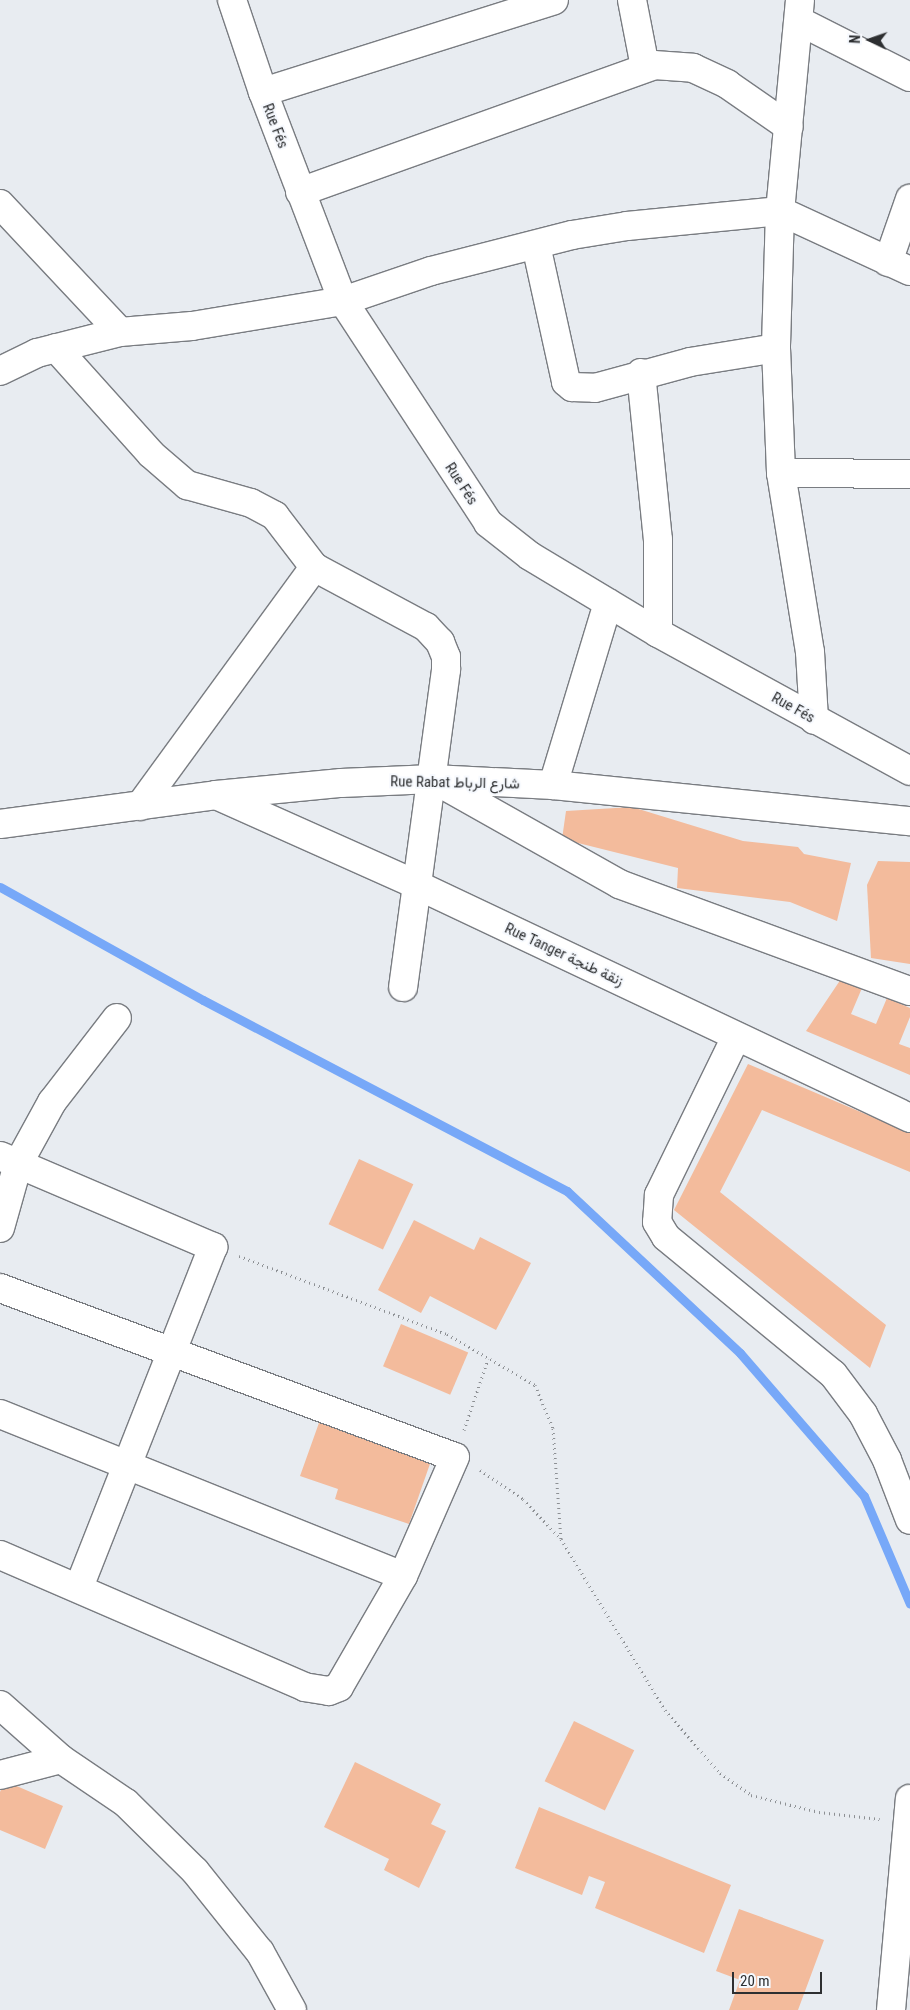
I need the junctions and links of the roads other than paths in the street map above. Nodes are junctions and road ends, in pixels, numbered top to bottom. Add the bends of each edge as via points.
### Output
1 (232, 0) edge
2 (554, 0) edge
3 (632, 0) edge
4 (800, 11) edge
5 (645, 67) junction
6 (910, 76) edge
7 (263, 92) junction
8 (789, 128) junction
9 (300, 192) junction
10 (910, 199) edge
11 (0, 204) edge
12 (780, 211) junction
13 (536, 245) junction
14 (899, 266) edge
15 (343, 301) junction
16 (120, 332) junction
17 (56, 348) junction
18 (776, 348) junction
19 (0, 371) edge
20 (641, 373) junction
21 (780, 473) junction
22 (910, 474) edge
23 (314, 567) junction
24 (608, 603) junction
25 (658, 633) junction
26 (814, 720) junction
27 (910, 771) edge
28 (433, 779) junction
29 (553, 785) junction
30 (216, 795) junction
31 (140, 806) junction
32 (908, 817) edge
33 (0, 824) edge
34 (417, 885) junction
35 (403, 987) dead end
36 (910, 991) edge
37 (117, 1018) dead end
38 (736, 1037) junction
39 (910, 1118) edge
40 (9, 1160) edge
41 (0, 1228) edge
42 (0, 1288) edge
43 (172, 1354) junction
44 (0, 1414) edge
45 (129, 1467) junction
46 (910, 1520) edge
47 (0, 1555) edge
48 (403, 1576) junction
49 (79, 1588) junction
50 (0, 1705) edge
51 (61, 1759) junction
52 (0, 1775) edge
53 (909, 1810) edge
54 (292, 2010) edge
55 (891, 2010) edge

1 - 7 street, Rue Fés
2 - 7 street
3 - 5 street
4 - 6 street
4 - 8 street
5 - 8 street via 672,64 693,68 727,84
5 - 9 street
7 - 9 street, Rue Fés
8 - 12 street
9 - 15 street, Rue Fés
10 - 14 street
11 - 16 street
12 - 13 street via 627,226
12 - 14 street
12 - 18 street
13 - 15 street via 431,271
13 - 20 street via 566,382 582,390
15 - 16 street via 192,326
15 - 24 street, Rue Fés via 488,522 517,547
16 - 17 street
17 - 19 street
17 - 23 street via 151,454 175,475 202,491 251,503 274,516
18 - 20 street
18 - 21 street
20 - 25 street via 658,540
21 - 22 street
21 - 26 street via 810,652
23 - 28 street via 426,626 440,642 446,657 446,670
23 - 31 street
24 - 25 street, Rue Fés
24 - 29 street
25 - 26 street, Rue Fés
26 - 27 street, Rue Fés
28 - 29 street, Rue Rabat شارع الرباط
28 - 30 street, Rue Rabat شارع الرباط via 341,783
28 - 34 street
28 - 36 street via 619,884
29 - 32 street, Rue Rabat شارع الرباط
30 - 31 street, Rue Rabat شارع الرباط
30 - 34 street, Rue Tanger زنقة طنجة
31 - 33 street, Rue Rabat شارع الرباط
34 - 35 street
34 - 38 street, Rue Tanger زنقة طنجة
37 - 40 street
38 - 39 street, Rue Tanger زنقة طنجة
38 - 46 street via 659,1196 657,1222 666,1237 833,1374 863,1414 887,1460
40 - 41 street
40 - 43 street via 213,1247
42 - 43 street
43 - 45 street
43 - 48 street via 455,1457
44 - 45 street
45 - 48 street
45 - 49 street
47 - 49 street
48 - 49 street via 339,1687 328,1691 305,1687
50 - 51 street
51 - 52 street
51 - 54 street via 126,1804 194,1871 260,1952
53 - 55 street

